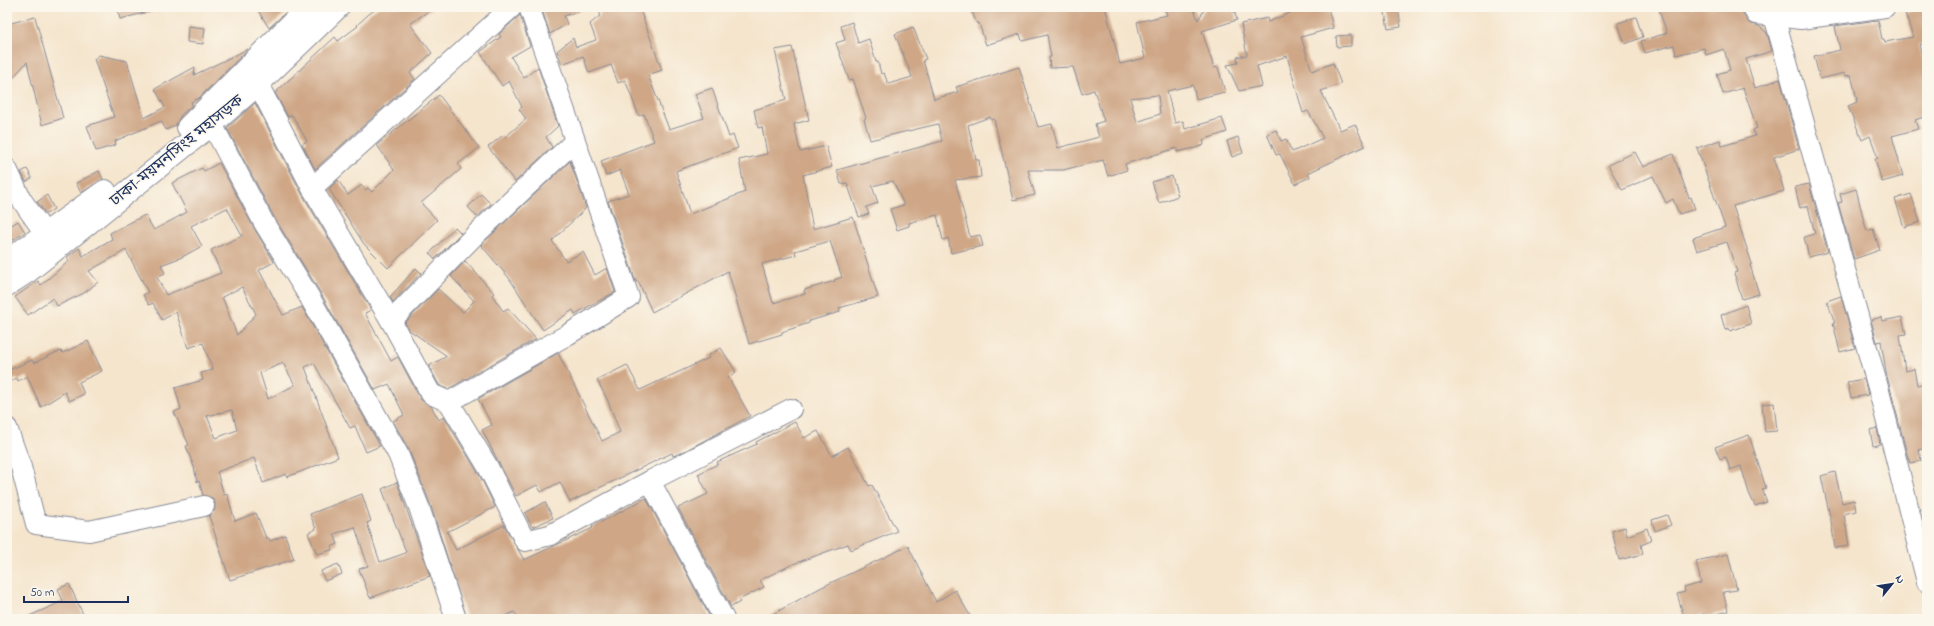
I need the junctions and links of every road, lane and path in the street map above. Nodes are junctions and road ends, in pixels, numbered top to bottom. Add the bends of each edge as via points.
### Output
1 (308, 7) edge
2 (338, 7) edge
3 (512, 7) edge
4 (529, 7) edge
5 (1753, 7) edge
6 (1885, 7) edge
7 (1774, 16) junction
8 (258, 84) junction
9 (212, 124) junction
10 (575, 141) junction
11 (7, 169) edge
12 (312, 188) junction
13 (46, 234) junction
14 (7, 261) edge
15 (7, 285) edge
16 (391, 322) junction
17 (449, 402) junction
18 (790, 409) dead end
19 (7, 428) edge
20 (650, 481) junction
21 (204, 506) dead end
22 (1927, 582) edge
23 (456, 619) edge
24 (724, 619) edge

1 - 13 main road, ঢাকা-ময়মনসিংহ মহাসড়ক via 191,124
2 - 8 main road, ঢাকা-ময়মনসিংহ মহাসড়ক
3 - 12 street
4 - 10 street
5 - 7 street via 1756,14
6 - 7 street via 1801,19
7 - 22 street via 1879,391
8 - 9 main road, ঢাকা-ময়মনসিংহ মহাসড়ক
8 - 12 street
9 - 15 main road, ঢাকা-ময়মনসিংহ মহাসড়ক via 30,270
9 - 23 street via 264,223 334,339 398,454 419,506
10 - 16 street via 473,237
10 - 17 street via 629,297
11 - 13 street via 20,199
12 - 16 street
13 - 14 main road, ঢাকা-ময়মনসিংহ মহাসড়ক
16 - 17 street via 431,394
17 - 20 street via 488,467 525,541 550,535
18 - 20 street
19 - 21 street via 21,467 36,524 89,531
20 - 24 street

